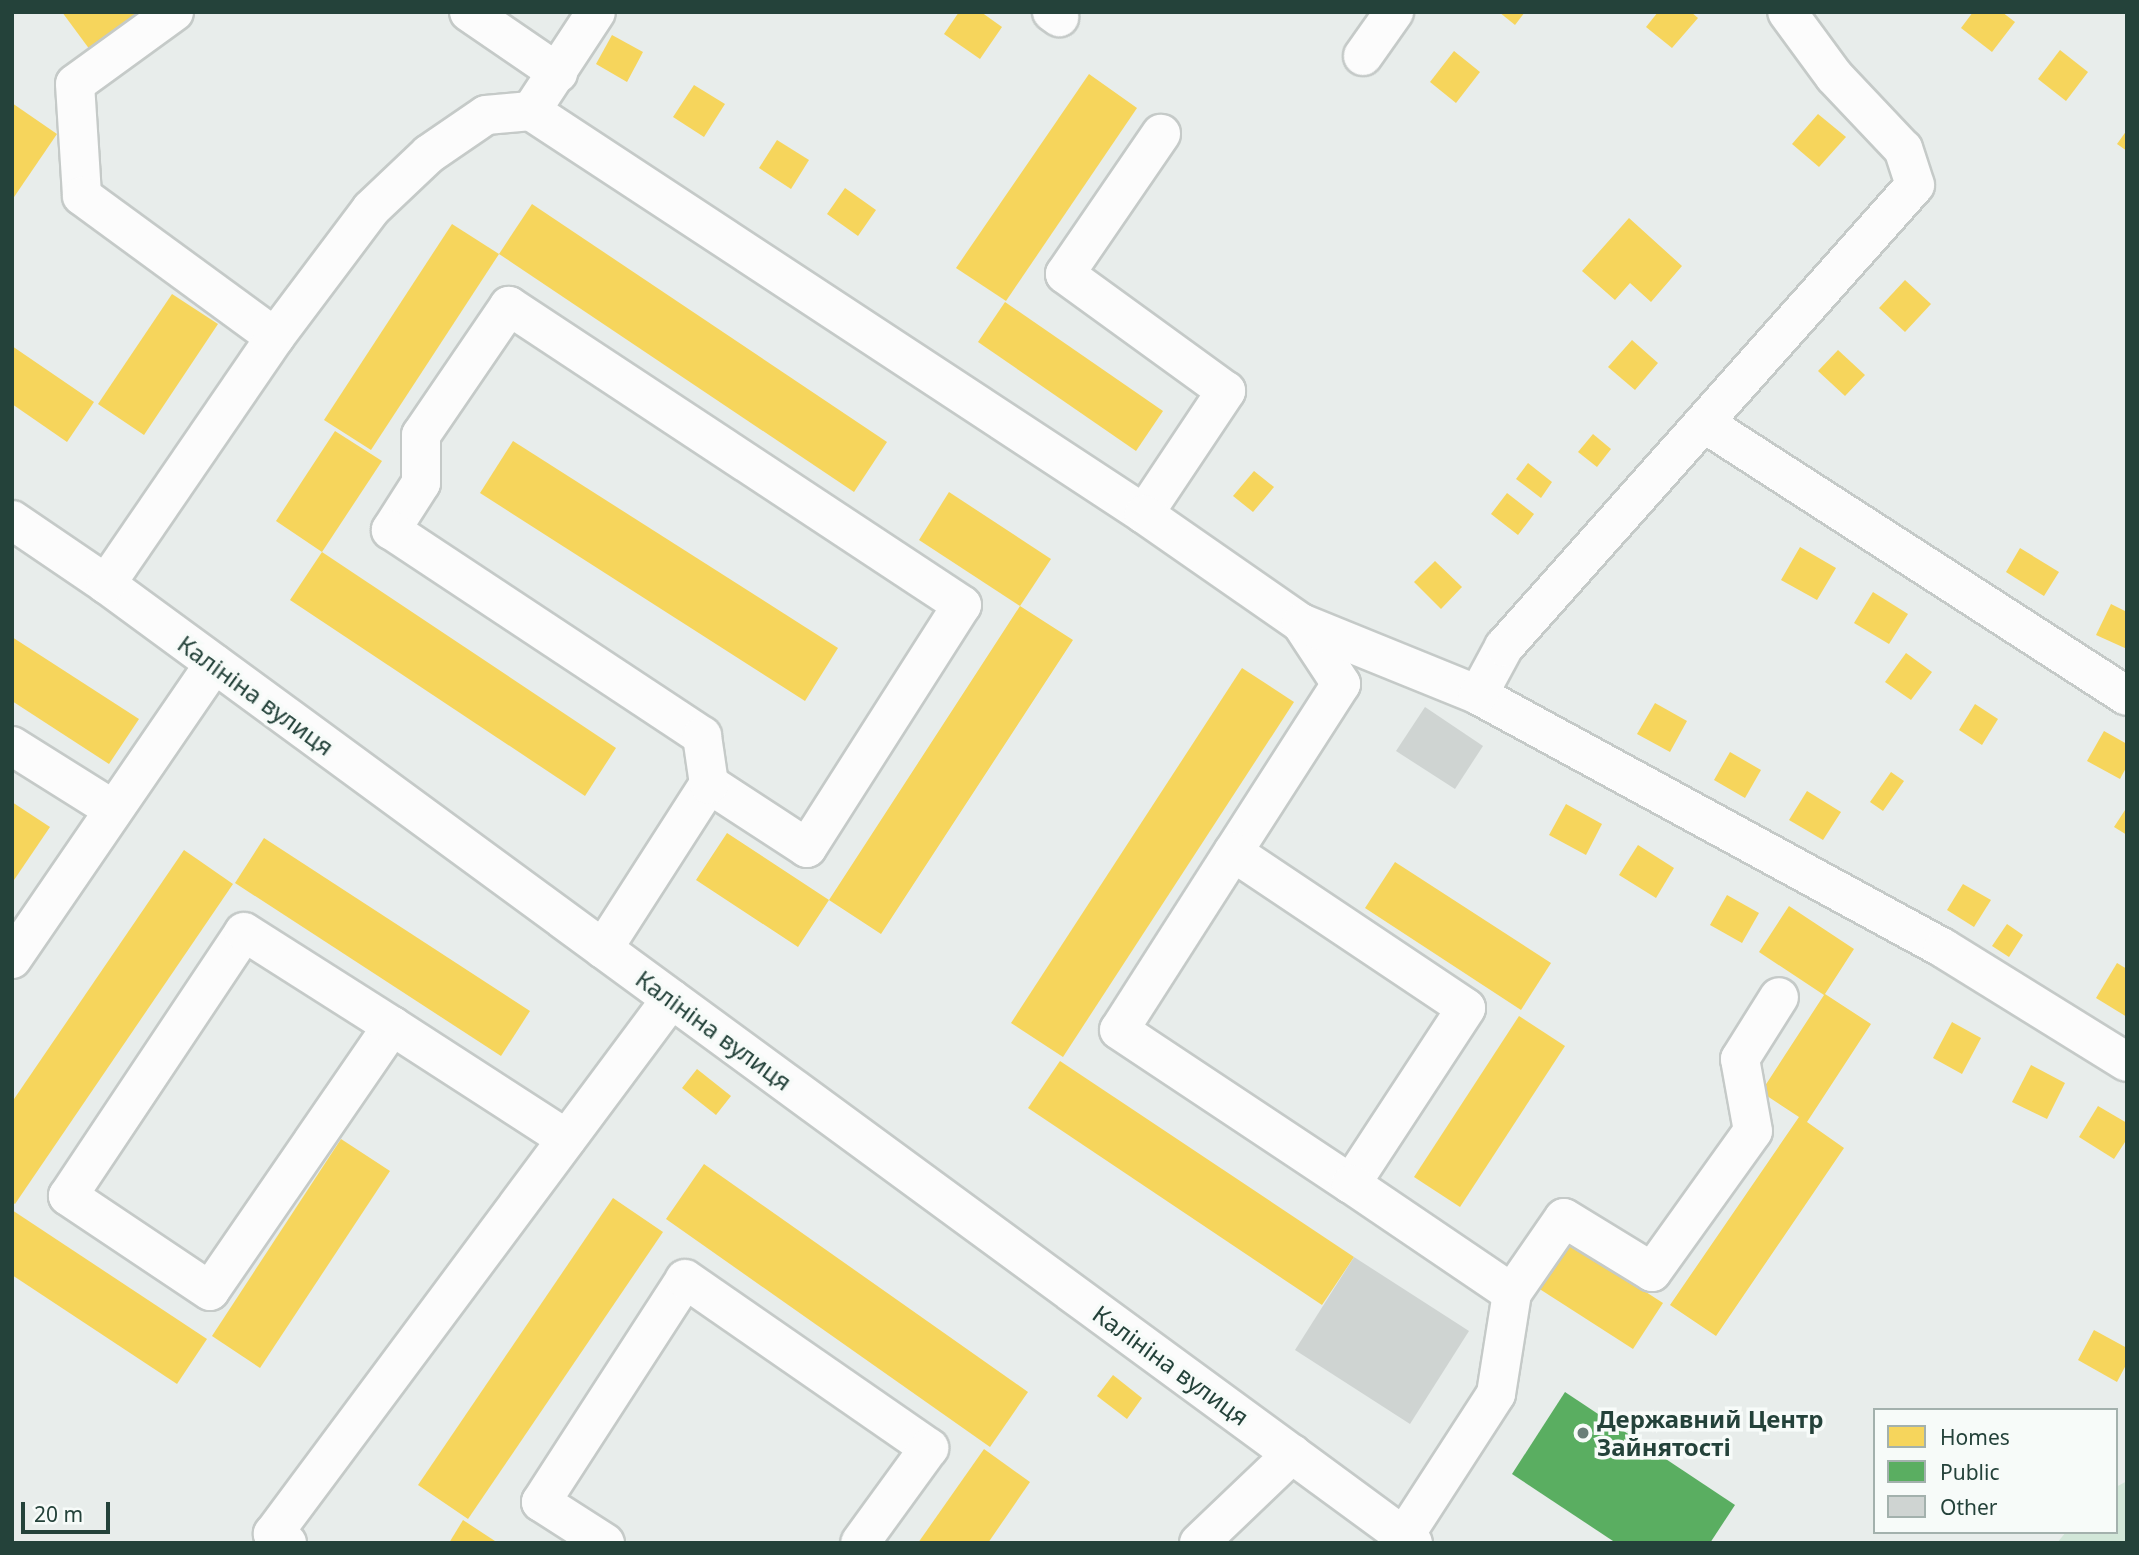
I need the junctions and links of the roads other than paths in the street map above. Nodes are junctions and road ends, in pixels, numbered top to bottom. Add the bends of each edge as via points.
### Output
1 (174, 12) edge
2 (469, 12) edge
3 (596, 12) edge
4 (1394, 12) edge
5 (1787, 12) edge
6 (1363, 56) dead end
7 (558, 72) junction
8 (531, 111) junction
9 (1161, 134) dead end
10 (275, 337) junction
11 (1704, 423) junction
12 (1144, 514) junction
13 (12, 520) edge
14 (106, 583) junction
15 (1301, 624) junction
16 (214, 664) junction
17 (1478, 695) junction
18 (2127, 696) edge
19 (12, 746) edge
20 (709, 784) junction
21 (114, 810) junction
22 (1233, 852) junction
23 (603, 949) junction
24 (12, 959) edge
25 (1779, 997) dead end
26 (671, 999) junction
27 (393, 1026) junction
28 (2127, 1062) edge
29 (567, 1139) junction
30 (1351, 1184) junction
31 (1512, 1293) junction
32 (1292, 1454) junction
33 (277, 1540) edge
34 (1408, 1540) edge
35 (605, 1543) edge
36 (860, 1543) edge
37 (1199, 1543) edge

1 - 10 street via 75,84 82,195
2 - 7 street
3 - 7 street
4 - 6 street
5 - 11 street via 1834,76 1903,149 1915,186
7 - 8 street
8 - 10 street via 486,115 429,154 371,209
8 - 12 street
9 - 12 street via 1065,274 1226,391
10 - 14 street
11 - 17 street via 1504,647
11 - 18 street
12 - 15 street
13 - 14 street, Калініна вулиця
14 - 16 street, Калініна вулиця
15 - 17 street
15 - 22 street via 1341,684
16 - 21 street
16 - 23 street, Калініна вулиця
17 - 28 street via 1943,948
19 - 21 street
20 - 20 street via 807,849 962,605 509,306 421,435 421,483 391,530 702,736
20 - 23 street
21 - 24 street
22 - 30 street via 1119,1030
22 - 30 street via 1466,1008
23 - 26 street, Калініна вулиця
25 - 31 street via 1740,1059 1753,1130 1653,1272 1564,1218
26 - 29 street
26 - 32 street, Калініна вулиця
27 - 27 street via 244,932 68,1196 210,1291
27 - 29 street
29 - 33 street
30 - 31 street
31 - 34 street via 1496,1394
32 - 34 street, Калініна вулиця
32 - 37 street
35 - 36 street via 541,1502 685,1279 929,1448

